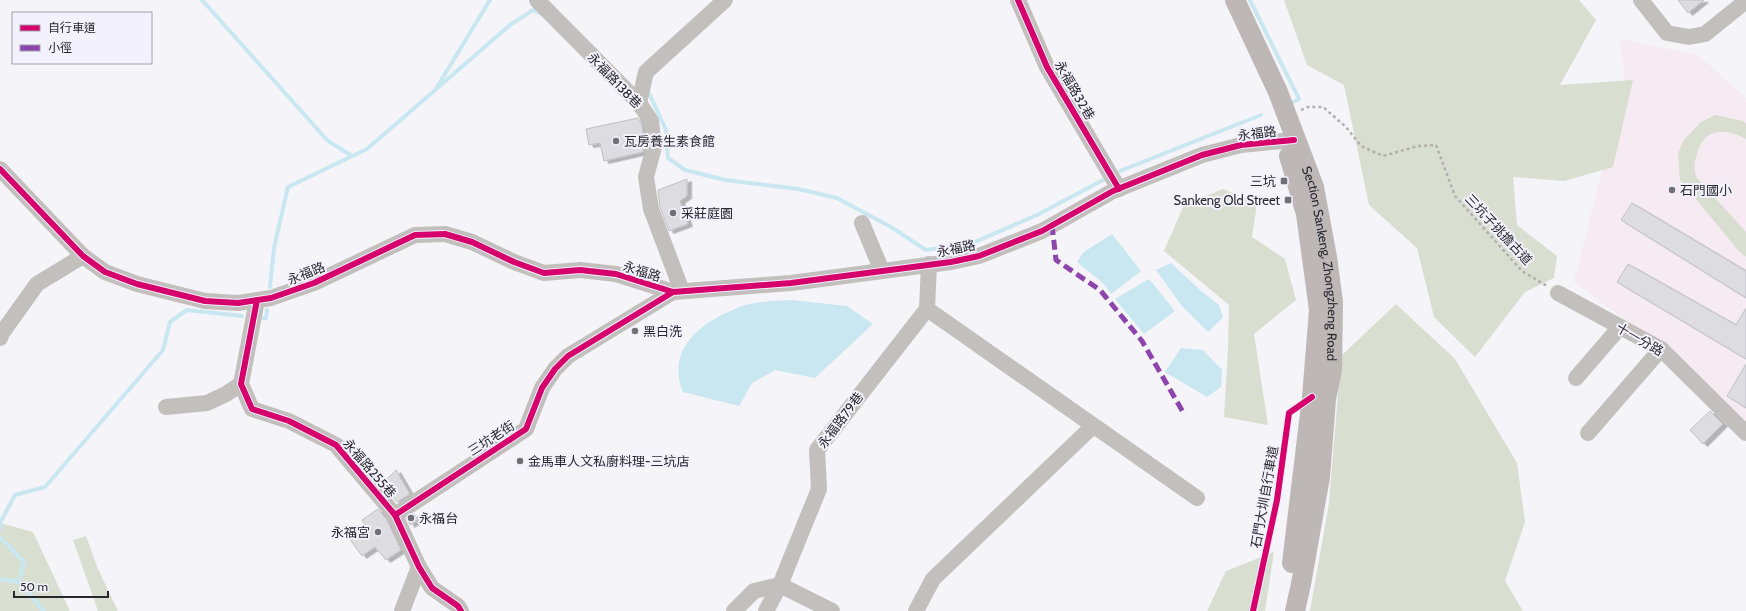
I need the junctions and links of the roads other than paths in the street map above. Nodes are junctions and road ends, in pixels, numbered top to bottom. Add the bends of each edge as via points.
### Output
1 (537, 0) edge
2 (725, 0) edge
3 (1018, 0) edge
4 (1222, 0) edge
5 (1234, 0) edge
6 (1641, 0) edge
7 (1746, 1) edge
8 (639, 103) junction
9 (1290, 140) junction
10 (0, 169) edge
11 (1119, 188) junction
12 (862, 223) dead end
13 (83, 256) junction
14 (929, 264) junction
15 (882, 271) junction
16 (678, 292) junction
17 (1558, 293) road end
18 (257, 300) junction
19 (927, 309) junction
20 (1620, 327) junction
21 (0, 338) edge
22 (1661, 349) junction
23 (1576, 378) dead end
24 (241, 384) junction
25 (166, 407) dead end
26 (1093, 426) junction
27 (1588, 433) dead end
28 (1746, 433) edge
29 (1196, 498) dead end
30 (395, 515) junction
31 (419, 567) junction
32 (780, 585) junction
33 (402, 611) edge
34 (461, 611) edge
35 (734, 611) edge
36 (766, 611) edge
37 (832, 611) edge
38 (916, 611) edge
39 (1282, 611) edge
40 (1295, 611) edge

1 - 8 street, 永福路138巷
2 - 8 street via 646,72
3 - 11 street, 永福路32巷 via 1048,67
4 - 9 main road, Section Sankeng, Zhongzheng Road via 1254,71
5 - 9 main road, Section Sankeng, Zhongzheng Road via 1278,92
6 - 7 street via 1667,33 1689,37 1705,34
8 - 16 street, 永福路138巷 via 651,121 654,147 646,177 651,209
9 - 11 street, 永福路 via 1241,145 1202,155
9 - 39 main road, Section Sankeng, Zhongzheng Road via 1306,214 1319,310 1300,501
9 - 40 main road, Section Sankeng, Zhongzheng Road via 1314,187 1333,302 1332,370 1326,399 1320,477
10 - 13 street, 永福路
11 - 14 street, 永福路 via 1042,231 979,256
12 - 15 street
13 - 18 street, 永福路 via 105,272 144,286 205,301 238,303
13 - 21 street via 37,284
14 - 15 street, 永福路
14 - 19 street
15 - 16 street, 永福路 via 791,283
16 - 18 street, 永福路 via 616,274 580,270 544,273 472,242 445,234 415,235 314,284
16 - 30 street, 三坑老街 via 568,356 542,388 526,429
17 - 20 street, 十一分路
18 - 24 street
19 - 26 street
19 - 32 street, 永福路79巷 via 817,450 819,489
20 - 22 street, 十一分路
20 - 23 street
22 - 27 street
22 - 28 street, 十一分路
24 - 25 street via 207,403
24 - 30 street, 永福路255巷 via 252,409 289,421 336,445
26 - 29 street
26 - 38 street via 933,579
30 - 31 street, 永福路255巷
31 - 33 street
31 - 34 street, 永福路255巷 via 432,588 458,606
32 - 35 street via 754,591
32 - 36 street, 永福路79巷
32 - 37 street

